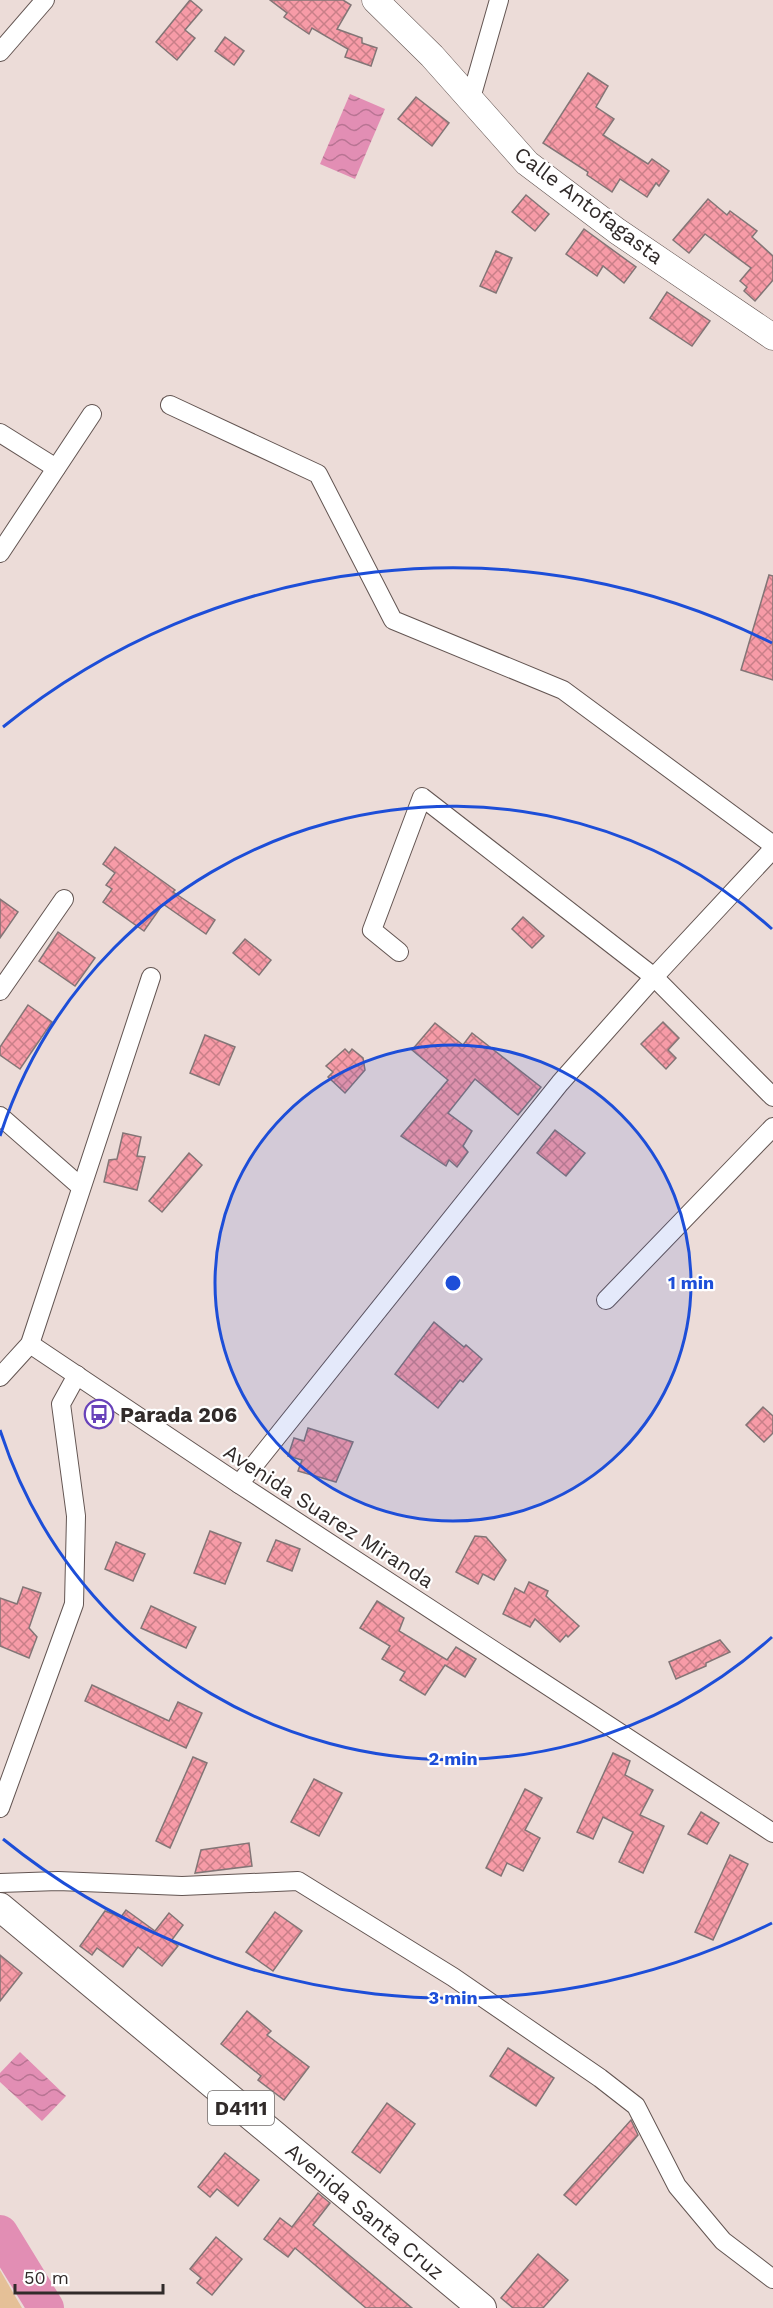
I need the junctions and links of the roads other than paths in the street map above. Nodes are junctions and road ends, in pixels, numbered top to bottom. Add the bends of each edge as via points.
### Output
1 (45, 0) edge
2 (375, 0) edge
3 (500, 0) edge
4 (0, 52) edge
5 (471, 98) junction
6 (773, 337) edge
7 (170, 405) dead end
8 (92, 414) dead end
9 (0, 433) edge
10 (56, 468) junction
11 (0, 553) edge
12 (773, 844) edge
13 (773, 849) edge
14 (64, 899) dead end
15 (399, 952) dead end
16 (151, 977) dead end
17 (654, 977) junction
18 (0, 992) edge
19 (773, 1097) edge
20 (0, 1116) edge
21 (773, 1127) edge
22 (81, 1187) junction
23 (606, 1300) dead end
24 (30, 1344) junction
25 (77, 1375) junction
26 (0, 1377) edge
27 (239, 1484) junction
28 (0, 1808) edge
29 (773, 1833) edge
30 (0, 1883) edge
31 (0, 1907) edge
32 (773, 2280) edge
33 (482, 2308) edge

1 - 4 street
2 - 5 main road, Calle Antofagasta
3 - 5 street
5 - 6 main road, Calle Antofagasta via 526,163 617,231
7 - 12 street via 318,474 393,620 563,690
8 - 10 street
9 - 10 street
10 - 11 street
13 - 17 street
14 - 18 street
15 - 17 street via 372,930 422,797
16 - 22 street
17 - 19 street
17 - 27 street via 560,1083
20 - 22 street
21 - 23 street
22 - 24 street
24 - 25 street, Avenida Suarez Miranda
24 - 26 street
25 - 27 street, Avenida Suarez Miranda
25 - 28 street via 61,1404 76,1516 74,1604
27 - 29 street, Avenida Suarez Miranda
30 - 32 street via 182,1886 298,1881 453,1977 636,2106 677,2186 723,2241
31 - 33 main road, Avenida Santa Cruz / D4111

